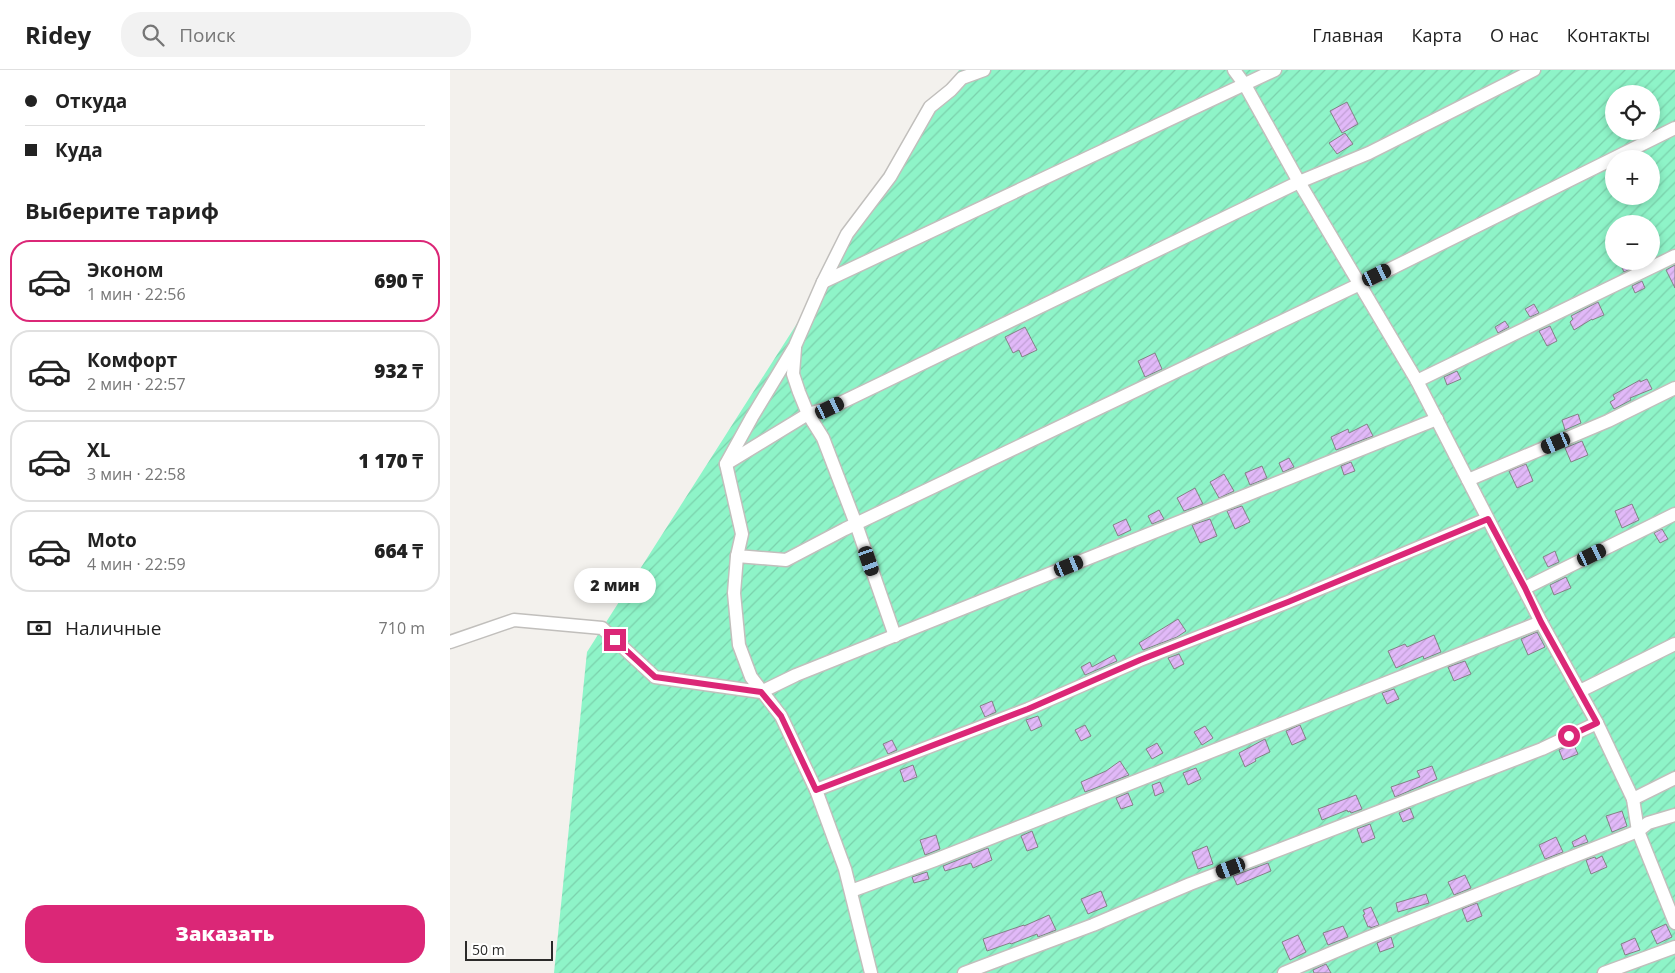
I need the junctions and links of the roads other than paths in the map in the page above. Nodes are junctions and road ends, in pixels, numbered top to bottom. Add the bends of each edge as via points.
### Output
1 (984, 70) edge
2 (1234, 70) edge
3 (1275, 70) edge
4 (1534, 70) edge
5 (1245, 85) junction
6 (1675, 128) edge
7 (1299, 182) junction
8 (1675, 256) edge
9 (823, 282) junction
10 (1360, 284) junction
11 (795, 346) junction
12 (1417, 381) junction
13 (1675, 388) edge
14 (808, 414) junction
15 (1437, 419) junction
16 (726, 464) junction
17 (1468, 480) junction
18 (1675, 514) edge
19 (1488, 519) junction
20 (856, 524) junction
21 (737, 556) junction
22 (1525, 588) junction
23 (1541, 622) junction
24 (895, 636) junction
25 (450, 642) edge
26 (1675, 644) edge
27 (1580, 691) junction
28 (761, 692) junction
29 (1597, 723) junction
30 (1675, 778) edge
31 (816, 790) junction
32 (1633, 798) junction
33 (1675, 815) edge
34 (1638, 831) junction
35 (851, 891) junction
36 (1675, 923) edge
37 (1675, 947) edge
38 (871, 973) edge
39 (964, 973) edge
40 (1284, 973) edge
41 (1604, 973) edge

1 - 9 street via 962,78 930,108 890,177 848,234
2 - 5 street
3 - 5 street
4 - 7 street via 1369,153
5 - 7 street
5 - 9 street
6 - 10 street
7 - 10 street
7 - 14 street via 830,408
8 - 12 street
9 - 11 street
10 - 12 street
10 - 20 street
11 - 14 street via 793,374
11 - 16 street
12 - 15 street
13 - 17 street via 1608,421
14 - 16 street
14 - 20 street via 823,438
15 - 17 street
15 - 24 street
16 - 21 street via 742,534
17 - 19 street
18 - 22 street
19 - 22 street
19 - 31 street via 1140,660 1028,709
20 - 21 street via 786,560
20 - 24 street
21 - 28 street via 734,593 739,645 750,678
22 - 23 street
23 - 27 street
23 - 35 street
24 - 28 street via 796,674
25 - 28 street via 514,620 602,628 655,677
26 - 27 street
27 - 29 street
28 - 31 street via 781,716
29 - 32 street
29 - 39 street via 1542,749
30 - 32 street
31 - 35 street
32 - 34 street
33 - 34 street via 1648,823
34 - 36 street
34 - 40 street
35 - 38 street
37 - 41 street

